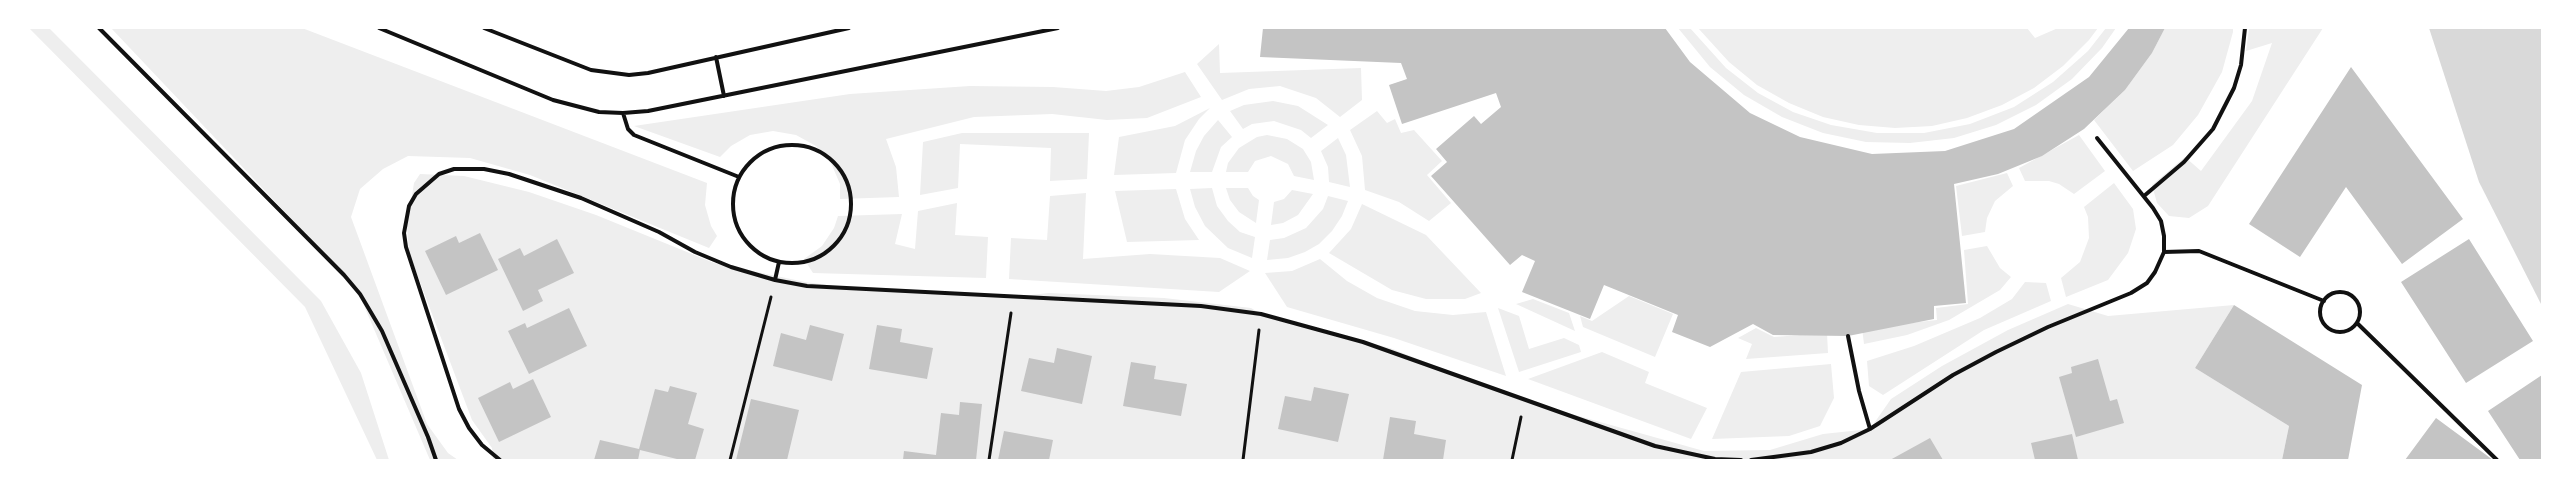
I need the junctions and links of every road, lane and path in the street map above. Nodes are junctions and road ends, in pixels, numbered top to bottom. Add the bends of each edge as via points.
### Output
1 (99, 28) edge
2 (380, 28) edge
3 (484, 28) edge
4 (849, 28) edge
5 (1058, 28) edge
6 (2245, 28) edge
7 (716, 57) junction
8 (724, 96) junction
9 (624, 113) junction
10 (2097, 138) dead end
11 (739, 177) junction
12 (2144, 196) junction
13 (2164, 252) junction
14 (778, 262) junction
15 (775, 280) junction
16 (1014, 298) junction
17 (2324, 302) junction
18 (1261, 314) junction
19 (2357, 324) junction
20 (1848, 336) dead end
21 (1525, 401) junction
22 (1870, 429) junction
23 (436, 460) edge
24 (500, 460) edge
25 (730, 460) edge
26 (990, 460) edge
27 (1243, 460) edge
28 (1512, 460) edge
29 (1741, 460) edge
30 (1751, 460) edge
31 (2497, 460) edge

1 - 23 lane via 360,294 382,332
2 - 9 lane via 553,100 599,112
3 - 7 lane via 591,70 610,74 648,73
4 - 7 lane
5 - 8 lane
6 - 12 lane via 2234,88 2213,129 2184,162
7 - 8 lane
8 - 9 lane
9 - 11 lane via 628,129 634,135
10 - 12 lane
11 - 14 lane via 733,194 733,212 738,229 748,244
11 - 14 lane via 751,161 766,150 784,145 803,145 822,151 847,179 852,197 851,216 844,234 832,248 816,258 798,263
12 - 13 lane via 2161,221
13 - 17 lane via 2199,250
13 - 22 lane via 2147,282 2131,293 1996,352 1953,375
14 - 15 lane
15 - 16 lane via 807,286
15 - 24 lane via 695,252 590,201 509,174 468,167 439,174 416,194 410,206 404,233 406,247 459,409 478,440
15 - 25 path
16 - 18 lane via 1200,306
16 - 26 path
17 - 19 lane via 2321,318 2333,332 2351,330
17 - 19 lane via 2339,292 2355,298 2361,315
18 - 21 lane via 1363,342
18 - 27 path
19 - 31 lane
20 - 22 lane
21 - 28 path
21 - 29 lane via 1655,446 1715,459
22 - 30 lane via 1841,443 1810,452

